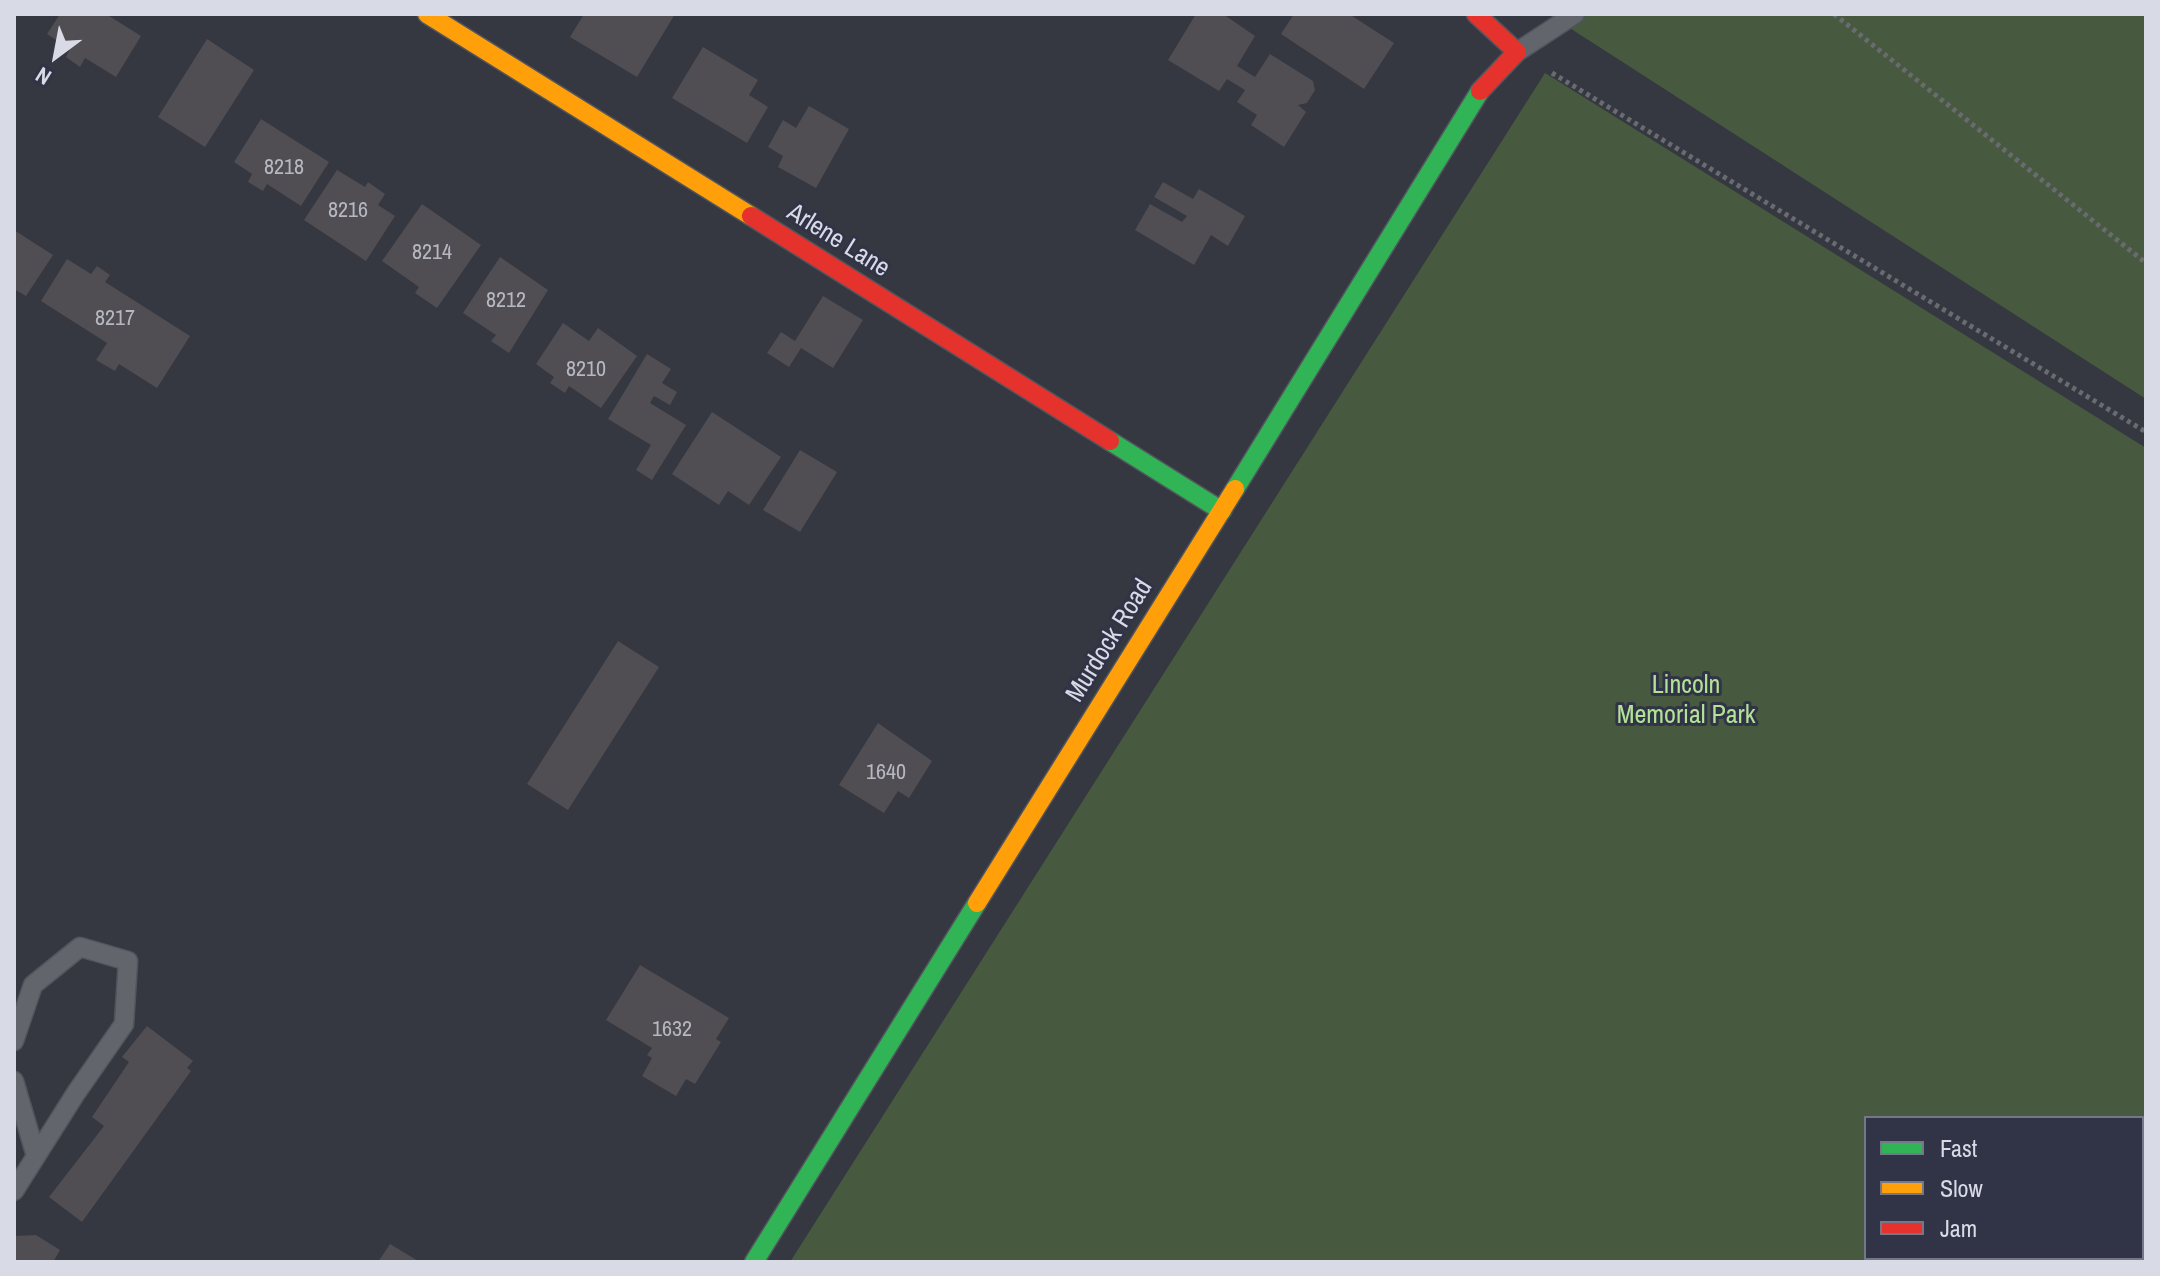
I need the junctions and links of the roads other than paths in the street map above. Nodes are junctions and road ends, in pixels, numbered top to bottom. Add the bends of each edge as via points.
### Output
1 (427, 14) edge
2 (1476, 14) edge
3 (1575, 14) edge
4 (1517, 52) junction
5 (1222, 511) junction
6 (14, 1041) edge
7 (14, 1081) edge
8 (36, 1156) junction
9 (14, 1191) edge
10 (754, 1262) edge

1 - 5 street, Arlene Lane
2 - 4 street
3 - 4 lane
4 - 5 street, Murdock Road via 1477,94
5 - 10 street, Murdock Road
6 - 8 lane via 33,985 80,947 128,961 124,1024
7 - 8 lane
8 - 9 lane

